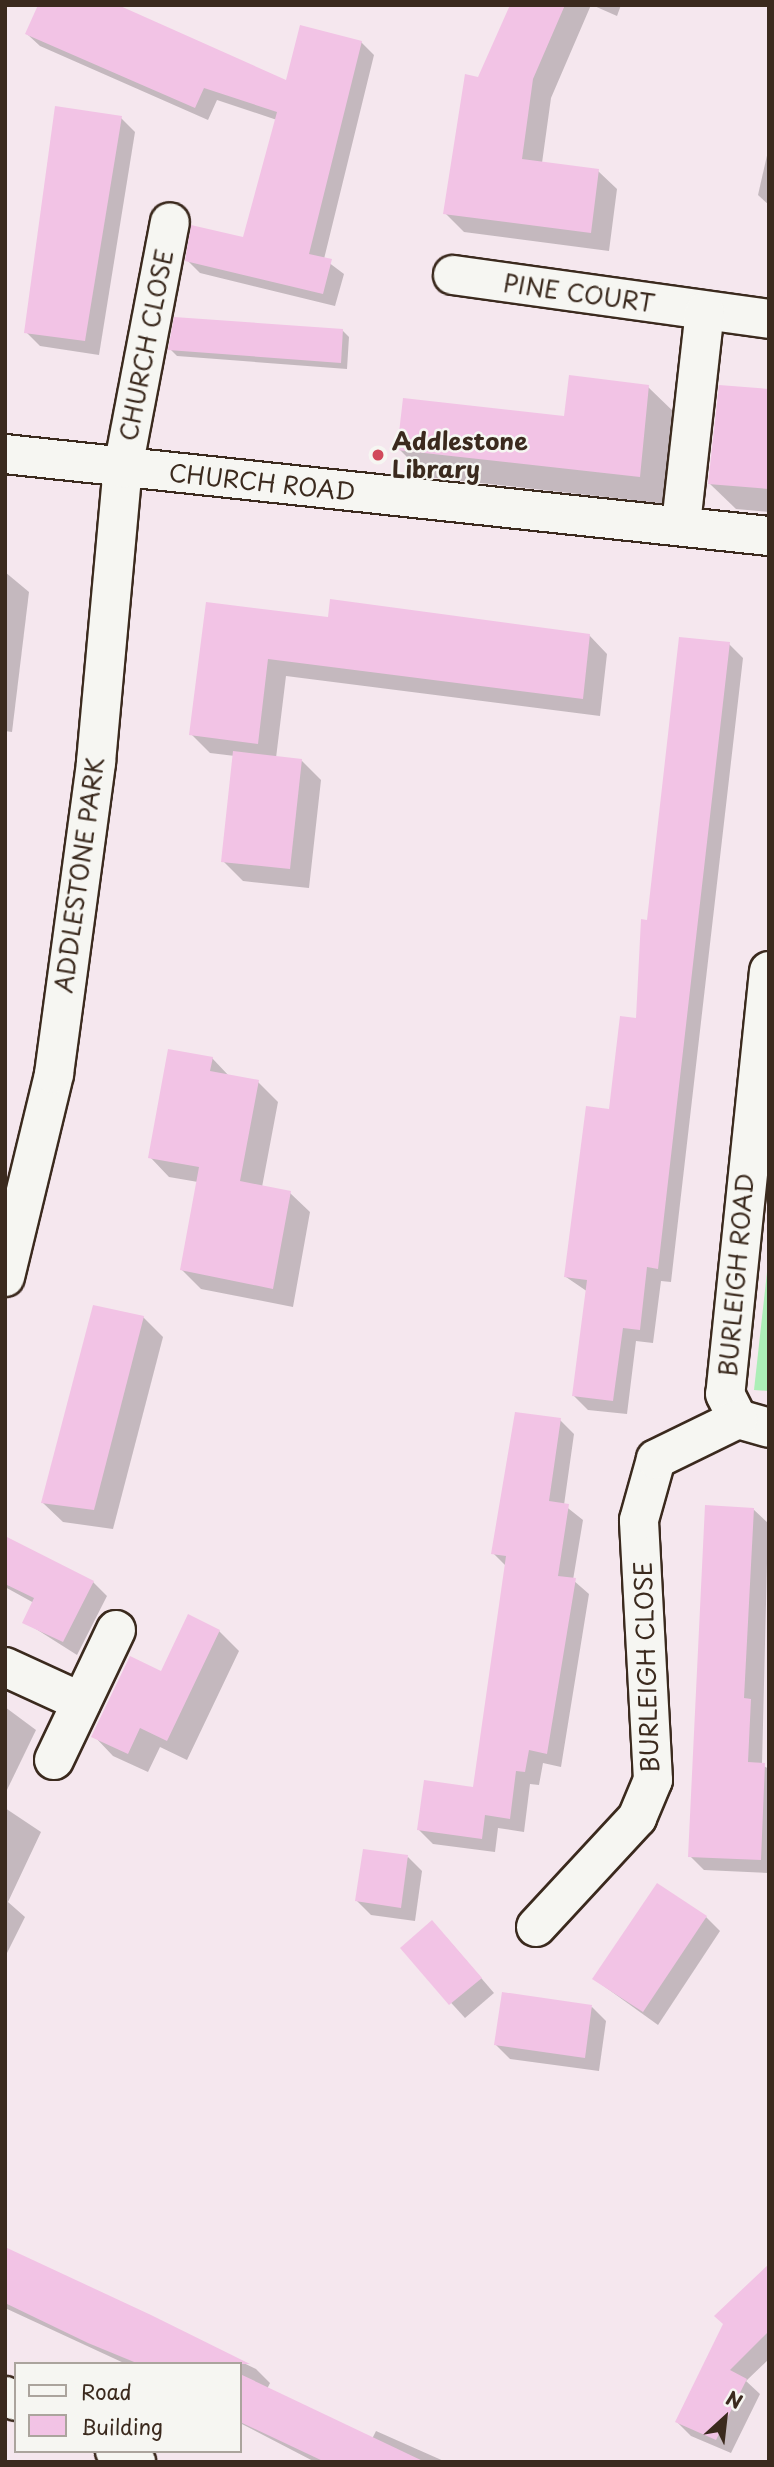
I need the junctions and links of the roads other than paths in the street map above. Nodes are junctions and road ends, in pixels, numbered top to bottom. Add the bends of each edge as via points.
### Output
1 (170, 222) dead end
2 (453, 275) dead end
3 (705, 311) junction
4 (769, 318) edge
5 (5, 454) edge
6 (123, 468) junction
7 (681, 524) junction
8 (769, 536) edge
9 (769, 971) edge
10 (5, 1277) edge
11 (753, 1423) edge
12 (116, 1630) dead end
13 (5, 1667) edge
14 (82, 1702) junction
15 (54, 1760) dead end
16 (536, 1927) dead end
17 (119, 2453) edge
18 (136, 2462) edge

1 - 6 street, CHURCH CLOSE
2 - 3 street, PINE COURT
3 - 4 street, PINE COURT
3 - 7 street
5 - 6 street, CHURCH ROAD
6 - 7 street, CHURCH ROAD
6 - 10 street, ADDLESTONE PARK via 96,762 54,1074
7 - 8 street, CHURCH ROAD
9 - 11 street, BURLEIGH ROAD via 730,1310 725,1394
11 - 16 street, BURLEIGH CLOSE via 656,1459 639,1520 653,1780 637,1818
12 - 14 street
13 - 14 street
14 - 15 street
17 - 18 street

